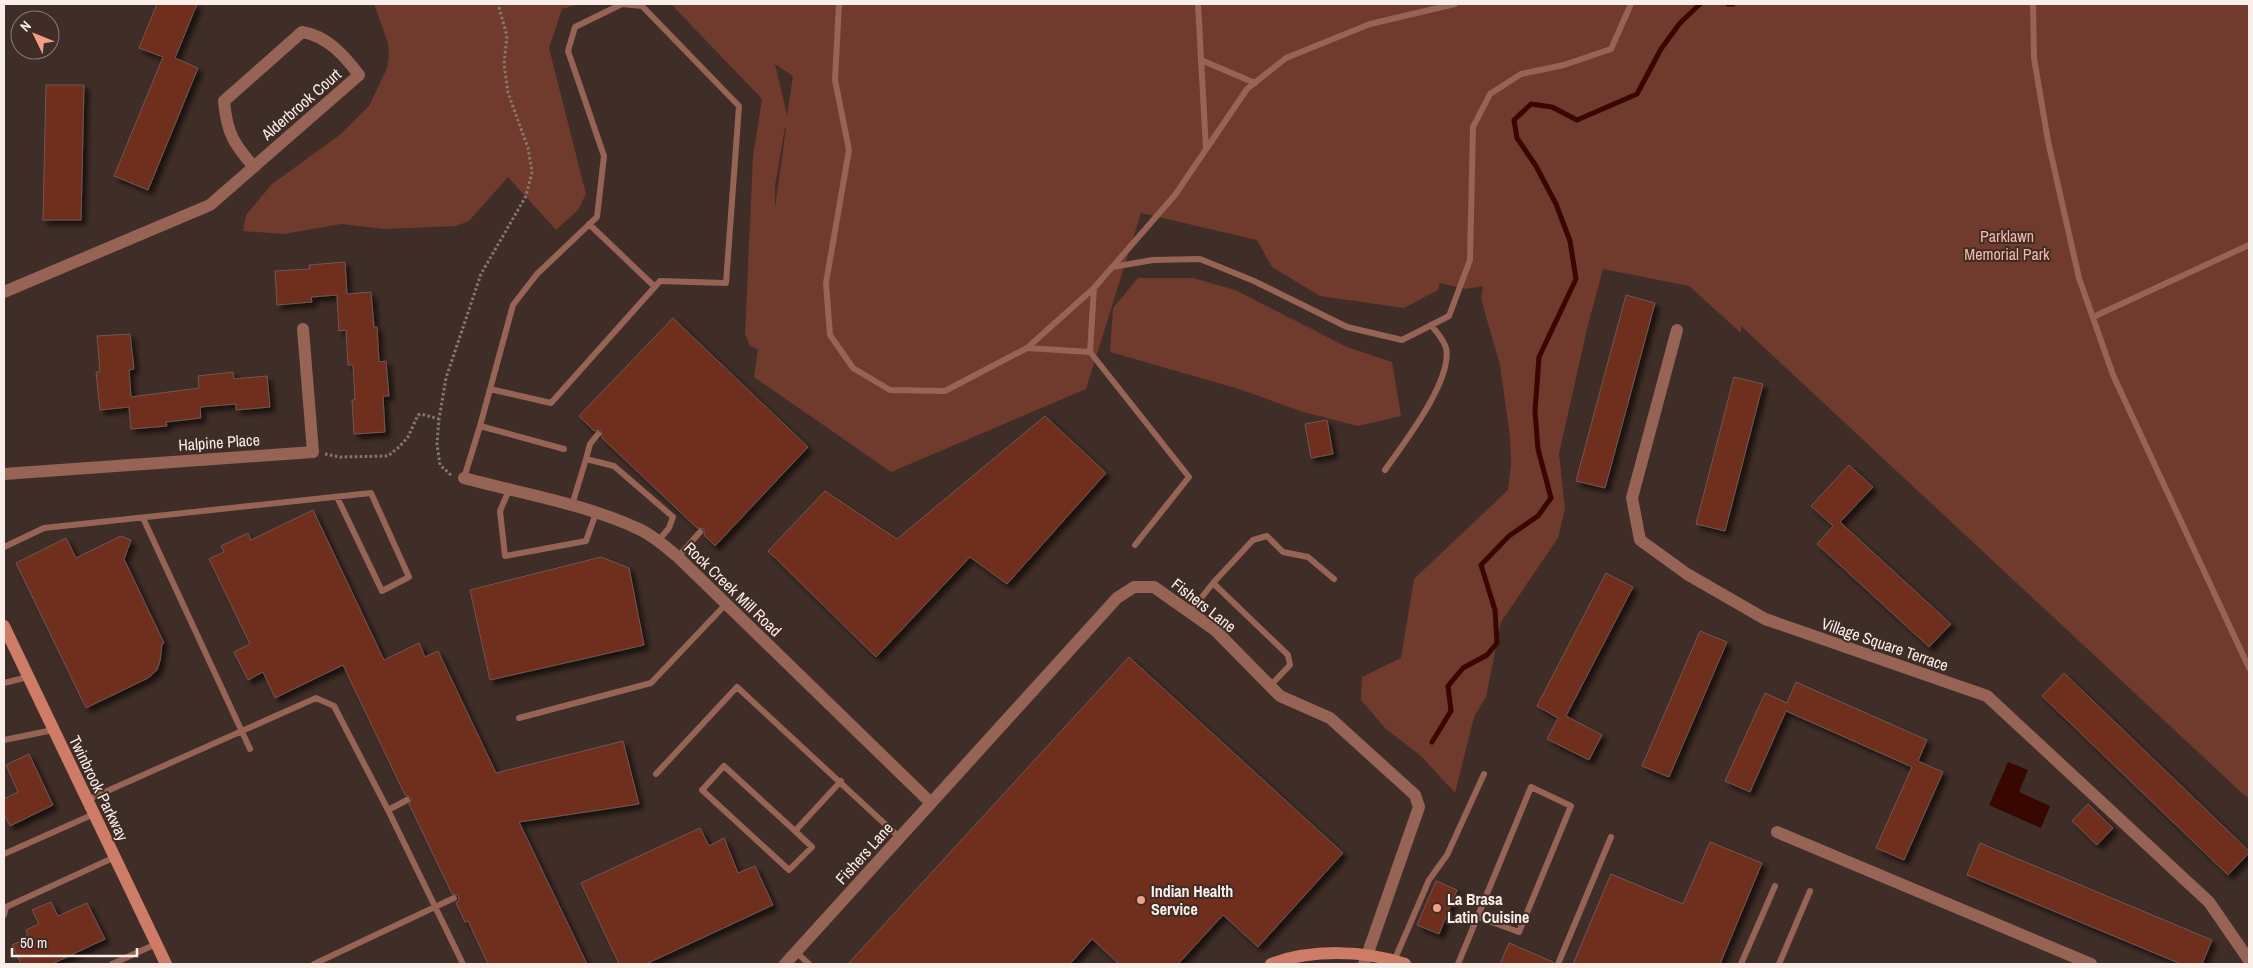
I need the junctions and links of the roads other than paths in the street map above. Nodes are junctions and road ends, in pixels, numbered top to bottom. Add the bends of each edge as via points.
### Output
1 (622, 4) edge
2 (839, 4) edge
3 (1198, 4) edge
4 (1455, 4) edge
5 (1631, 4) edge
6 (2033, 4) edge
7 (1201, 60) junction
8 (1255, 83) junction
9 (1206, 149) junction
10 (254, 167) junction
11 (589, 224) junction
12 (2249, 245) edge
13 (1112, 267) junction
14 (655, 287) junction
15 (1094, 288) junction
16 (4, 292) edge
17 (2093, 317) junction
18 (1432, 325) junction
19 (303, 329) dead end
20 (1677, 330) dead end
21 (1027, 348) junction
22 (1090, 352) junction
23 (490, 389) junction
24 (480, 426) junction
25 (598, 434) dead end
26 (564, 449) dead end
27 (586, 459) junction
28 (1385, 470) dead end
29 (4, 474) edge
30 (464, 478) joint
31 (510, 490) junction
32 (337, 497) junction
33 (572, 506) junction
34 (596, 513) junction
35 (143, 518) junction
36 (700, 532) dead end
37 (658, 541) junction
38 (1135, 545) dead end
39 (4, 547) edge
40 (678, 557) junction
41 (1334, 579) dead end
42 (1213, 583) junction
43 (726, 604) junction
44 (1190, 612) junction
45 (4, 626) edge
46 (2249, 668) edge
47 (28, 676) junction
48 (4, 683) edge
49 (1270, 686) junction
50 (519, 718) dead end
51 (53, 730) junction
52 (242, 731) junction
53 (4, 740) edge
54 (250, 749) dead end
55 (656, 774) dead end
56 (1484, 774) dead end
57 (841, 781) junction
58 (88, 800) junction
59 (407, 800) dead end
60 (931, 803) junction
61 (388, 810) junction
62 (94, 814) junction
63 (795, 831) junction
64 (1777, 832) dead end
65 (1611, 837) dead end
66 (900, 838) junction
67 (4, 854) edge
68 (115, 857) junction
69 (1775, 886) dead end
70 (1810, 891) dead end
71 (454, 898) dead end
72 (436, 907) junction
73 (4, 915) edge
74 (1478, 917) junction
75 (156, 944) junction
76 (796, 952) junction
77 (1307, 960) edge
78 (1365, 960) edge
79 (2249, 960) edge
80 (1400, 962) edge
81 (112, 964) edge
82 (166, 964) edge
83 (314, 964) edge
84 (463, 964) edge
85 (785, 964) edge
86 (809, 964) edge
87 (1271, 964) edge
88 (1458, 964) edge
89 (1558, 964) edge
90 (1741, 964) edge
91 (1779, 964) edge
92 (2091, 964) edge

1 - 11 lane via 574,26 568,51 604,156 597,217
1 - 14 lane via 642,6 739,106 726,283 660,281
2 - 21 lane via 835,80 849,150 826,283 830,334 853,368 890,390 945,391
3 - 7 lane
4 - 8 lane via 1370,24 1321,42 1286,58
5 - 18 lane via 1611,49 1564,65 1521,74 1490,94 1474,127 1470,260 1449,316
6 - 17 lane via 2034,58 2048,141 2079,278
7 - 8 lane
7 - 9 lane
8 - 9 lane
9 - 13 lane via 1175,195
10 - 10 street, Alderbrook Court via 237,147 226,125 224,101 302,32 317,34 344,56 359,75
10 - 16 street, Alderbrook Court via 210,205
11 - 14 lane
11 - 23 lane via 537,274 513,305
12 - 17 lane
13 - 15 lane
13 - 18 lane via 1153,260 1200,260 1254,281 1347,327 1402,340
14 - 23 lane via 551,403
15 - 21 lane
15 - 22 lane
17 - 46 lane via 2113,375
18 - 28 lane via 1446,346 1446,359 1433,401
19 - 29 street, Halpine Place via 314,452
20 - 79 street, Village Square Terrace via 1632,498 1640,540 1687,574 1765,620 1986,696 2209,902
21 - 22 lane
22 - 38 lane via 1189,477
23 - 24 lane
24 - 26 lane
24 - 30 lane
25 - 27 lane via 590,444
27 - 33 lane
27 - 37 lane via 614,466 673,517
30 - 31 street, Rock Creek Mill Road
31 - 33 street, Rock Creek Mill Road
31 - 34 lane via 500,511 504,556 586,541
32 - 32 lane via 371,494 409,577 382,590
32 - 35 lane
33 - 34 street, Rock Creek Mill Road
34 - 37 street, Rock Creek Mill Road via 642,531
35 - 39 lane via 44,528
35 - 52 lane
36 - 40 lane
37 - 40 street, Rock Creek Mill Road
40 - 43 street, Rock Creek Mill Road
41 - 42 lane via 1308,556 1283,552 1267,536 1253,540
42 - 44 lane
42 - 49 lane via 1288,655 1290,665
43 - 50 lane via 651,684
43 - 60 street, Rock Creek Mill Road
44 - 49 street, Fishers Lane via 1214,630
44 - 60 street, Fishers Lane via 1154,587 1134,587 1117,598
45 - 47 main road, Twinbrook Parkway
47 - 48 lane
47 - 51 main road, Twinbrook Parkway
49 - 78 street, Fishers Lane via 1280,696 1330,718 1415,794 1419,807
51 - 53 lane
51 - 58 main road, Twinbrook Parkway
52 - 54 lane
52 - 58 lane
52 - 61 lane via 316,698 334,706
55 - 57 lane via 737,687
56 - 80 lane via 1447,855 1429,880
57 - 63 lane
57 - 66 lane
58 - 62 main road, Twinbrook Parkway
59 - 61 lane
60 - 66 street, Fishers Lane
61 - 72 lane
62 - 67 lane
62 - 68 main road, Twinbrook Parkway
63 - 63 lane via 812,847 789,870 702,790 724,766
64 - 92 street
65 - 89 lane
66 - 76 street, Fishers Lane
68 - 73 lane via 6,907
68 - 75 main road, Twinbrook Parkway
69 - 90 lane
70 - 91 lane
71 - 72 lane
72 - 83 lane
72 - 84 lane
74 - 74 lane via 1531,787 1571,806 1519,932
74 - 88 lane
75 - 81 lane
75 - 82 main road, Twinbrook Parkway
76 - 85 street, Fishers Lane
76 - 86 lane
77 - 78 main road via 1334,954
77 - 87 main road
78 - 80 main road

